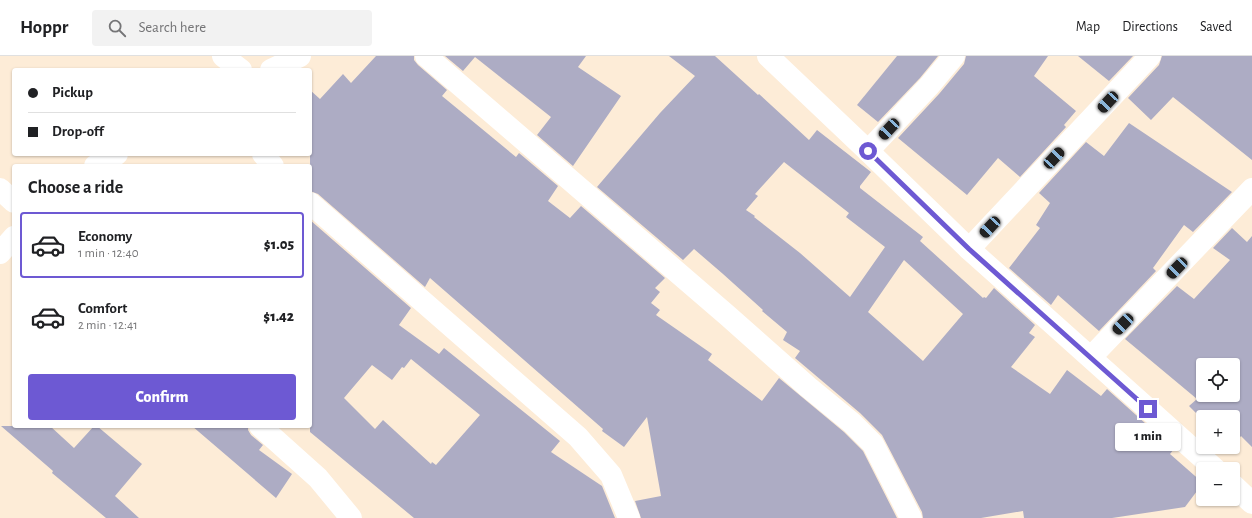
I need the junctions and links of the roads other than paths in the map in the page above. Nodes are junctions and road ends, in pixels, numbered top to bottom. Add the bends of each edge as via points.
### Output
1 (223, 56) edge
2 (300, 56) edge
3 (426, 56) edge
4 (768, 56) edge
5 (954, 56) edge
6 (1150, 56) edge
7 (238, 68) edge
8 (275, 68) edge
9 (868, 151) junction
10 (114, 156) edge
11 (265, 156) edge
12 (100, 164) edge
13 (271, 164) edge
14 (0, 189) edge
15 (1252, 190) edge
16 (12, 200) edge
17 (312, 205) edge
18 (12, 239) edge
19 (969, 249) junction
20 (0, 253) edge
21 (1091, 357) junction
22 (262, 428) edge
23 (1207, 462) edge
24 (1240, 491) edge
25 (1252, 502) edge
26 (352, 518) edge
27 (629, 518) edge
28 (911, 518) edge

1 - 7 street
2 - 8 street
3 - 28 street via 852,423 873,444
4 - 9 street
5 - 9 street
6 - 19 street
9 - 19 street
10 - 12 street
11 - 13 street
14 - 16 street
15 - 21 street
17 - 27 street via 578,437 612,475
18 - 20 street
19 - 21 street
21 - 23 street
22 - 26 street via 318,478
24 - 25 street

